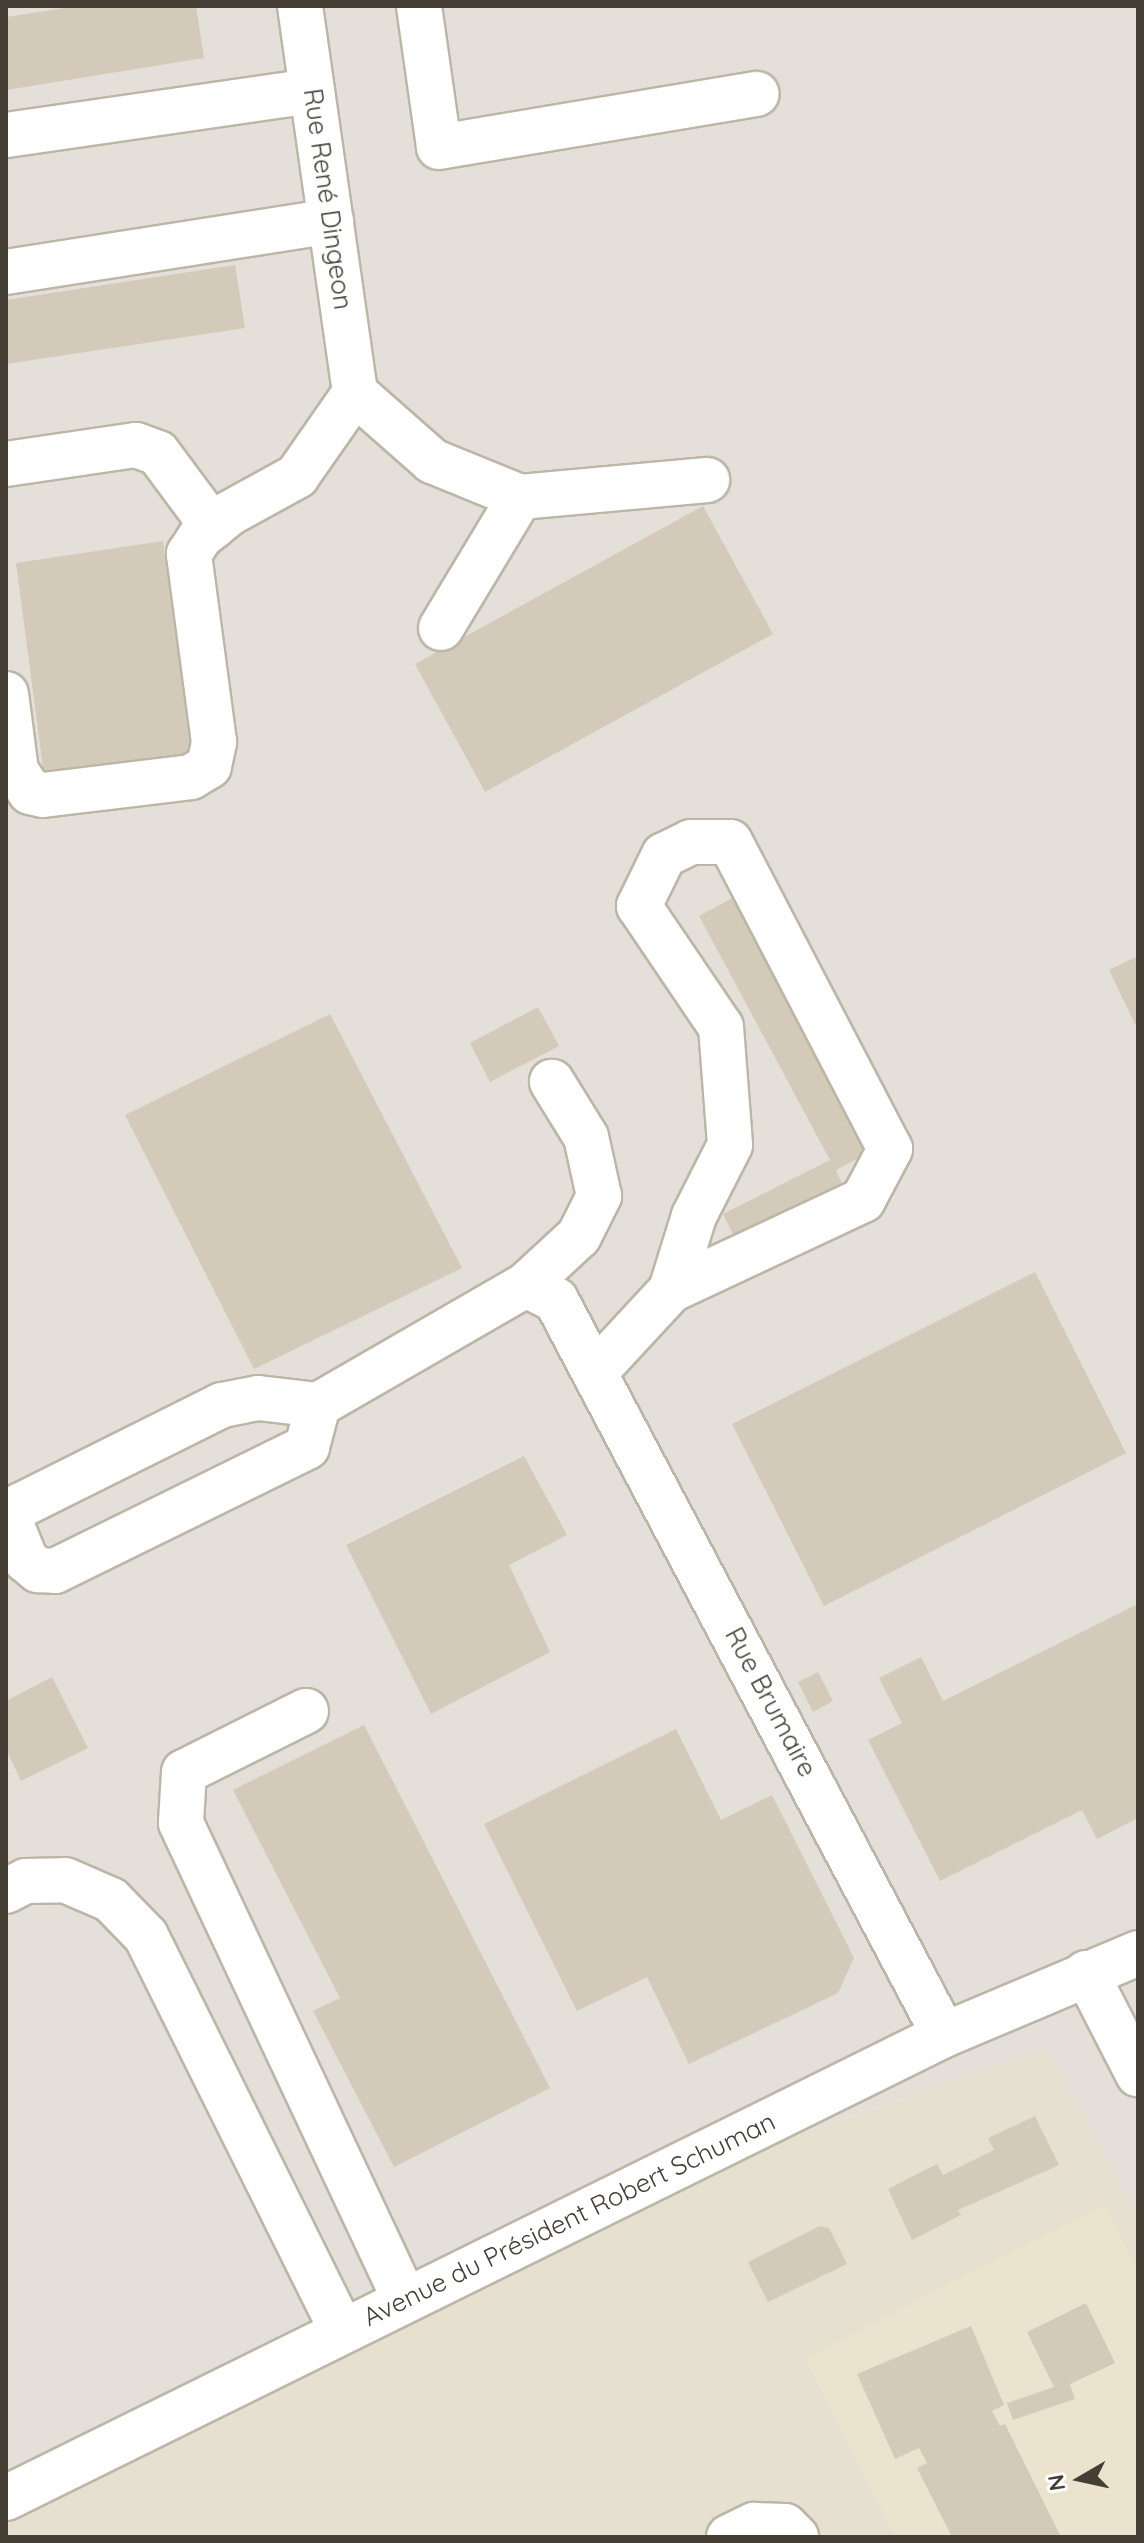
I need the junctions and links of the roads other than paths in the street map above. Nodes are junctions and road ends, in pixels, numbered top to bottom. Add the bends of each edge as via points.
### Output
1 (300, 6) edge
2 (419, 6) edge
3 (312, 91) junction
4 (757, 94) dead end
5 (6, 135) edge
6 (331, 221) junction
7 (6, 272) edge
8 (355, 393) junction
9 (6, 464) edge
10 (707, 480) dead end
11 (520, 497) junction
12 (213, 527) junction
13 (441, 628) dead end
14 (6, 694) edge
15 (552, 1082) dead end
16 (526, 1285) junction
17 (671, 1290) junction
18 (597, 1370) junction
19 (318, 1405) junction
20 (306, 1711) dead end
21 (6, 1891) edge
22 (1138, 1953) edge
23 (1086, 1973) junction
24 (944, 2035) junction
25 (1138, 2074) edge
26 (405, 2300) junction
27 (342, 2331) junction
28 (6, 2498) edge
29 (729, 2537) edge
30 (796, 2537) edge

1 - 3 street, Rue René Dingeon
2 - 4 street via 439,147
3 - 5 street
3 - 6 street, Rue René Dingeon
6 - 7 street
6 - 8 street, Rue René Dingeon
8 - 11 street via 432,461
8 - 12 street via 297,476
9 - 12 street via 136,445 158,453
10 - 11 street
11 - 13 street
12 - 14 street via 189,554 214,742 209,766 191,777 43,795 30,792 16,771
15 - 16 street via 586,1137 599,1196 579,1236
16 - 18 street, Rue Brumaire via 556,1300
16 - 19 street
17 - 17 street via 863,1200 890,1149 730,842 691,842 664,855 639,906 721,1027 730,1145 694,1216
17 - 18 street
18 - 24 street, Rue Brumaire
19 - 19 street via 258,1398 222,1405 21,1505 12,1515 12,1526 26,1560 38,1570 55,1571 307,1447
20 - 26 street via 184,1772 181,1823
21 - 27 street via 26,1881 65,1880 111,1900 146,1936
22 - 23 street, Avenue du Président Robert Schuman
23 - 24 street, Avenue du Président Robert Schuman
23 - 25 street
24 - 26 street, Avenue du Président Robert Schuman
26 - 27 street, Avenue du Président Robert Schuman
27 - 28 street, Avenue du Président Robert Schuman
29 - 30 street via 754,2525 785,2526

